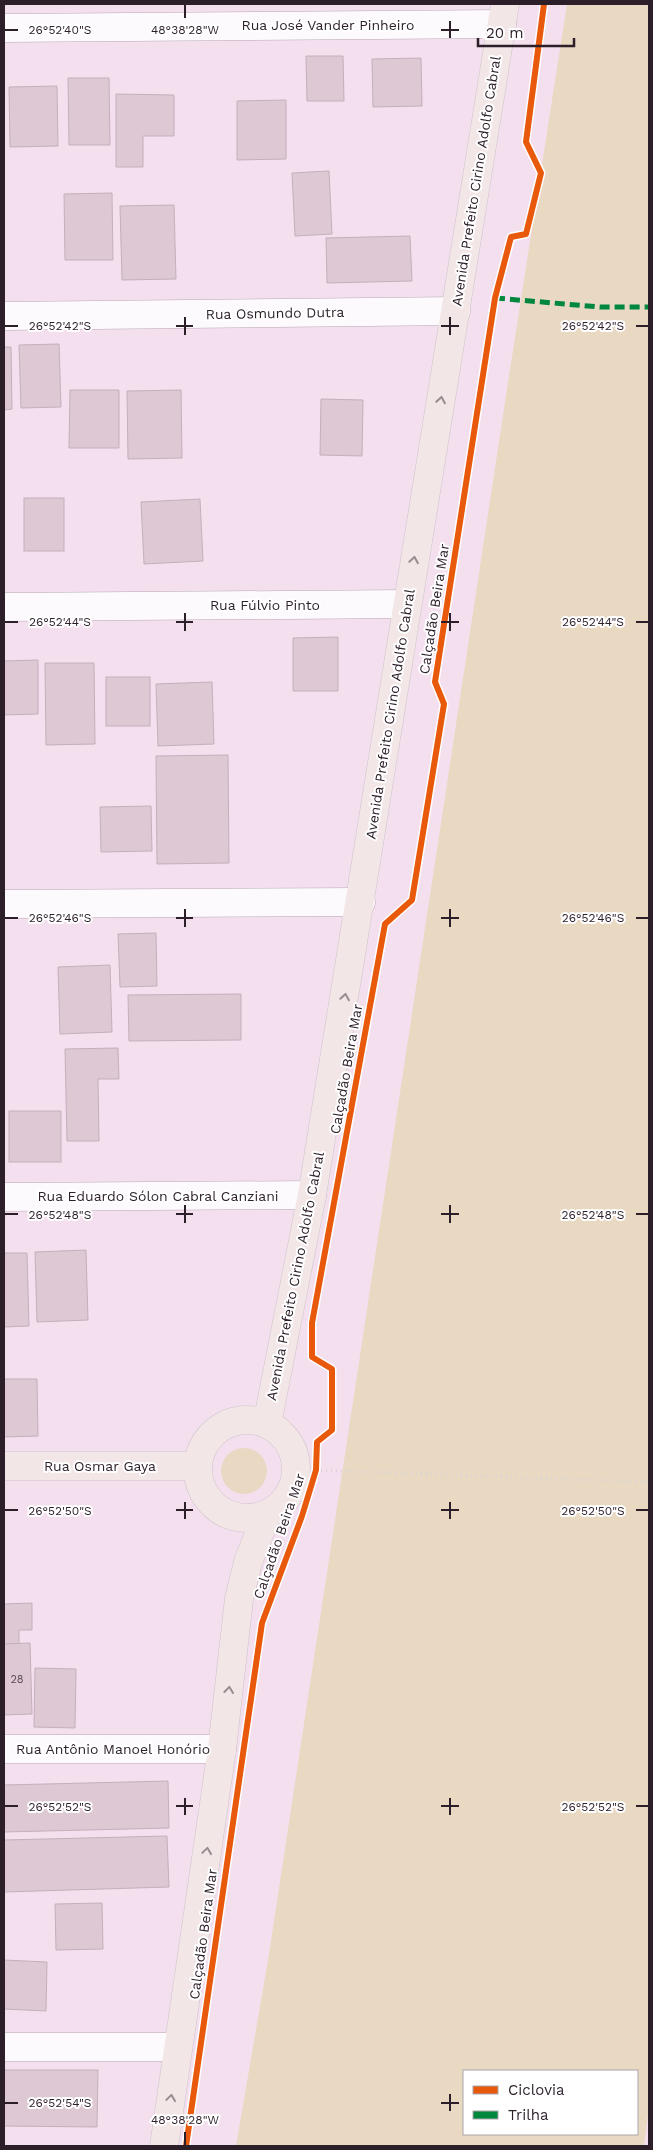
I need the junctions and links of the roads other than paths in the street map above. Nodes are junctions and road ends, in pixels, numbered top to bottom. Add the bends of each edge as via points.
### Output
1 (503, 14) edge
2 (4, 28) edge
3 (456, 311) junction
4 (4, 316) edge
5 (407, 604) junction
6 (4, 607) edge
7 (360, 902) junction
8 (4, 904) edge
9 (312, 1195) junction
10 (4, 1197) edge
11 (267, 1424) junction
12 (4, 1466) edge
13 (197, 1466) junction
14 (267, 1514) junction
15 (4, 1749) edge
16 (222, 1749) junction
17 (4, 2047) edge
18 (178, 2047) junction
19 (164, 2146) edge

1 - 2 street, Rua José Vander Pinheiro
1 - 3 main road, Avenida Prefeito Cirino Adolfo Cabral
3 - 4 street, Rua Osmundo Dutra
5 -> 3 main road, Avenida Prefeito Cirino Adolfo Cabral
5 - 6 street, Rua Fúlvio Pinto
5 - 7 main road, Avenida Prefeito Cirino Adolfo Cabral
7 - 8 street
9 -> 7 main road, Avenida Prefeito Cirino Adolfo Cabral
9 - 10 street, Rua Eduardo Sólon Cabral Canziani
9 - 11 main road, Avenida Prefeito Cirino Adolfo Cabral
11 - 13 main road via 252,1419 236,1420 221,1426 200,1450
11 - 14 main road via 286,1438 292,1447 297,1469 293,1488 283,1504
12 - 13 main road, Rua Osmar Gaya
13 - 14 main road via 204,1494 224,1513 238,1518
16 -> 14 main road via 239,1599 248,1562
15 - 16 street, Rua Antônio Manoel Honório
18 -> 16 main road
17 - 18 street
19 -> 18 main road

